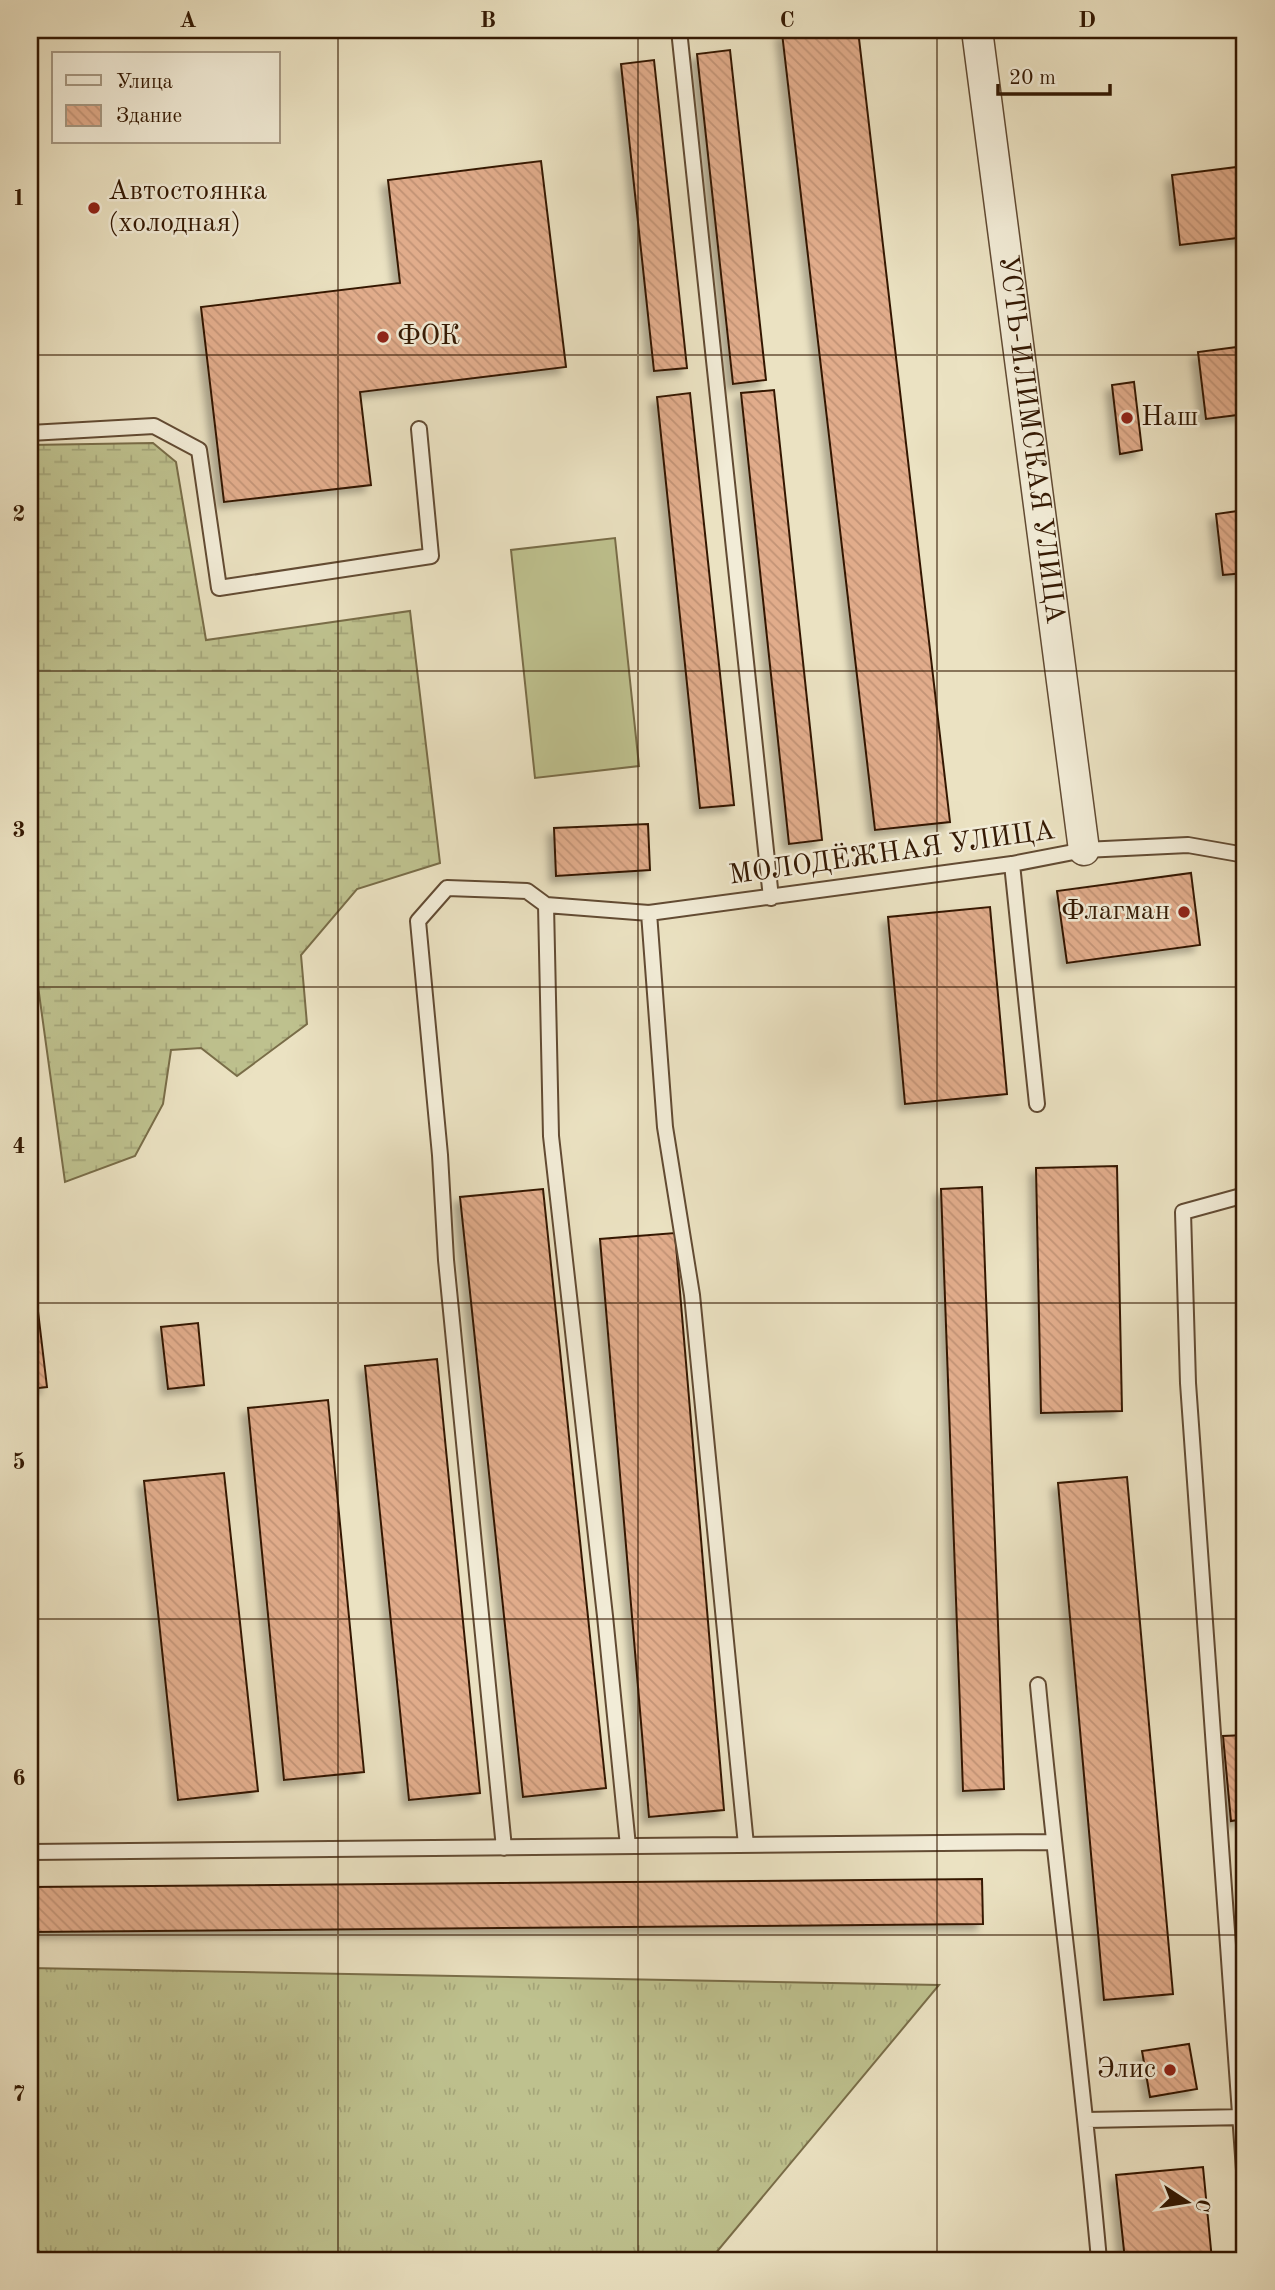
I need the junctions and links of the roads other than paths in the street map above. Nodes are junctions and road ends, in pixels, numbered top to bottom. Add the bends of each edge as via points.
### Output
1 (678, 30) edge
2 (976, 30) edge
3 (419, 429) dead end
4 (30, 433) edge
5 (1084, 850) junction
6 (1245, 855) edge
7 (1012, 864) junction
8 (771, 898) junction
9 (546, 905) junction
10 (649, 913) junction
11 (1037, 1104) dead end
12 (1245, 1195) edge
13 (1038, 1685) dead end
14 (1053, 1842) junction
15 (746, 1845) junction
16 (628, 1846) junction
17 (504, 1848) junction
18 (30, 1852) edge
19 (1242, 2117) edge
20 (1086, 2120) junction
21 (1245, 2184) edge
22 (1099, 2260) edge

1 - 8 lane
2 - 5 street, УСТЬ-ИЛИМСКАЯ УЛИЦА
3 - 4 lane via 431,556 219,588 199,450 154,426
5 - 6 lane, МОЛОДЁЖНАЯ УЛИЦА via 1188,845
5 - 7 lane, МОЛОДЁЖНАЯ УЛИЦА
7 - 8 lane, МОЛОДЁЖНАЯ УЛИЦА
7 - 11 lane
8 - 10 lane, МОЛОДЁЖНАЯ УЛИЦА
9 - 10 lane, МОЛОДЁЖНАЯ УЛИЦА
9 - 16 lane via 551,1136
9 - 17 lane via 527,891 447,888 418,921
10 - 15 lane via 665,1127 692,1295
12 - 19 lane via 1183,1212 1188,1383
13 - 14 lane
14 - 15 lane
14 - 20 lane
15 - 16 lane
16 - 17 lane
17 - 18 lane
19 - 20 lane
19 - 21 lane
20 - 22 lane

